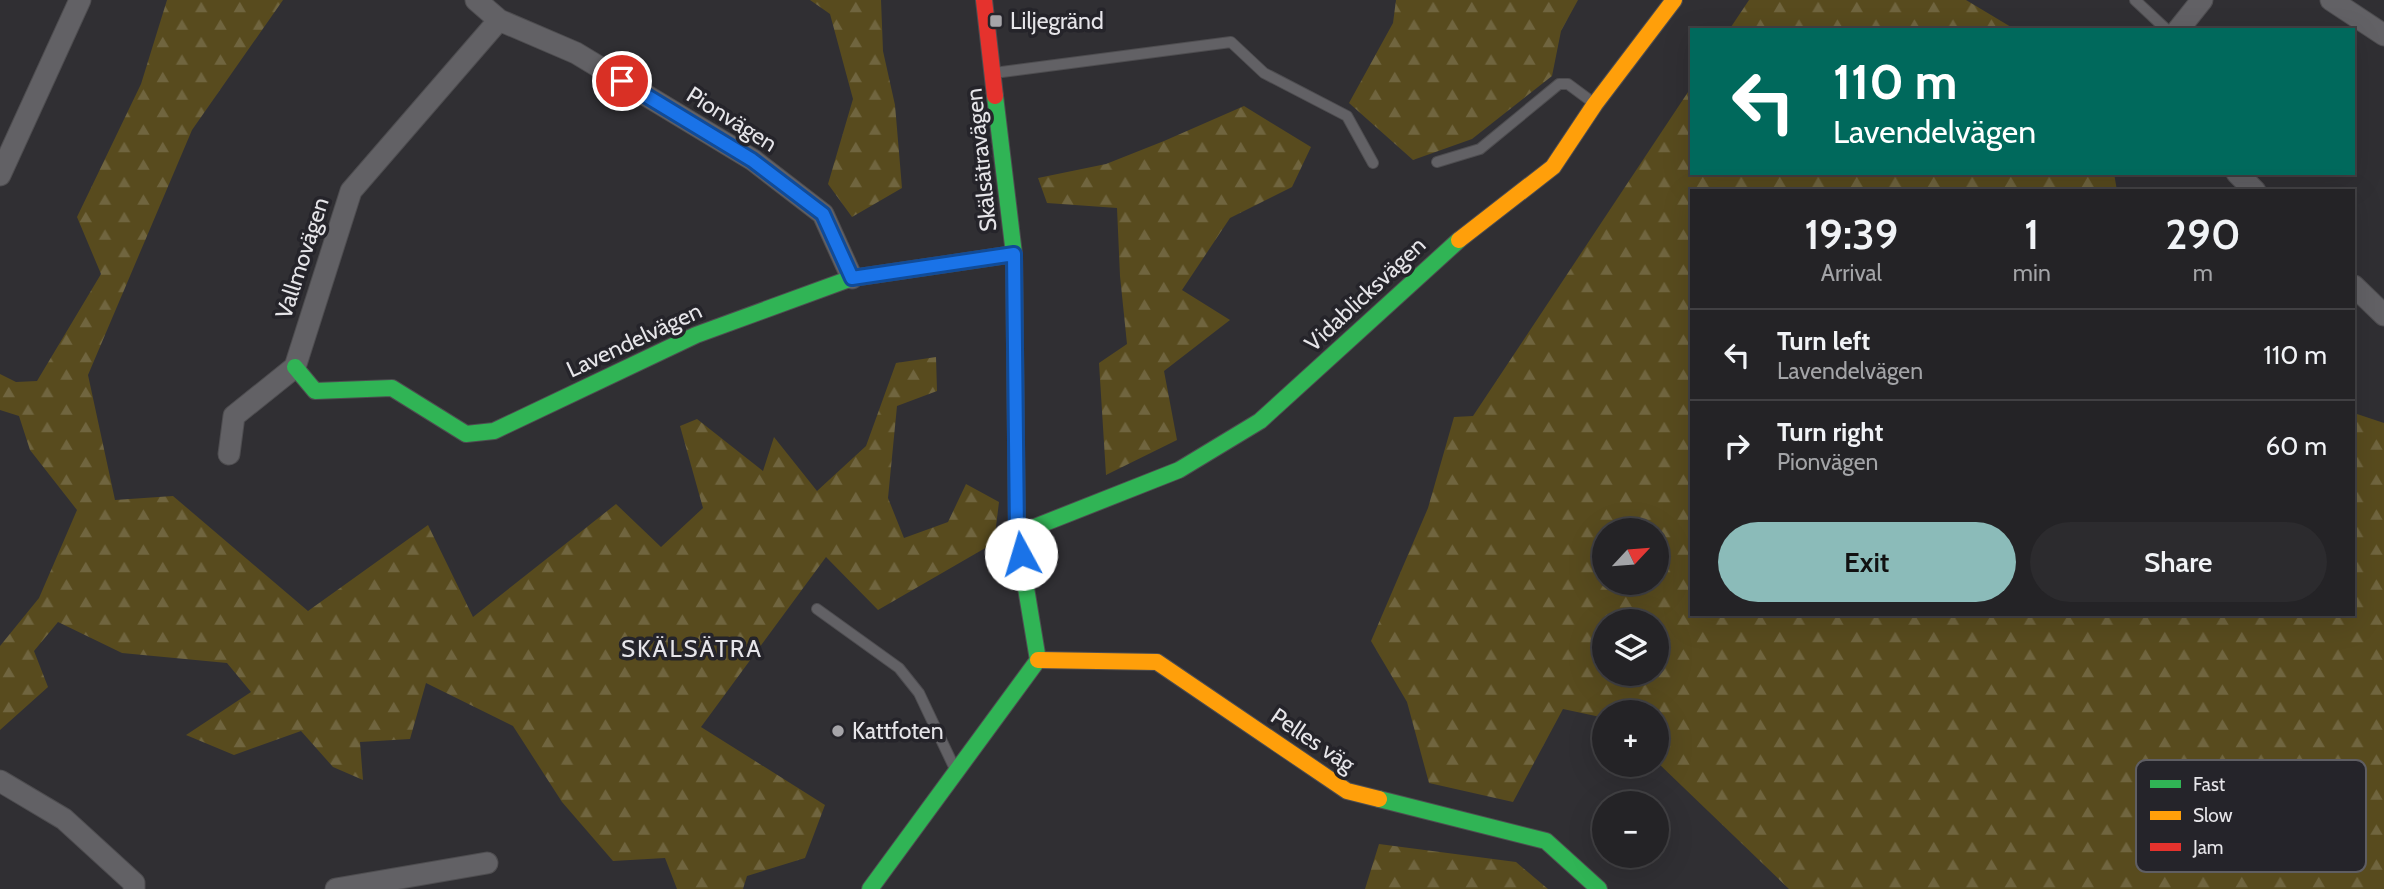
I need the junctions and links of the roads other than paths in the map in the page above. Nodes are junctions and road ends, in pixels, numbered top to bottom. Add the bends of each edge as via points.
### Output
1 (80, 0) edge
2 (476, 0) edge
3 (984, 0) edge
4 (1674, 0) edge
5 (2135, 0) edge
6 (2202, 0) edge
7 (2331, 0) edge
8 (499, 20) junction
9 (2165, 28) edge
10 (2180, 28) edge
11 (2384, 35) edge
12 (994, 73) junction
13 (1595, 104) junction
14 (1373, 163) dead end
15 (1437, 163) dead end
16 (0, 175) edge
17 (2239, 175) edge
18 (2253, 189) edge
19 (1014, 254) junction
20 (852, 278) junction
21 (2355, 287) edge
22 (2384, 315) edge
23 (295, 367) junction
24 (229, 454) dead end
25 (1017, 534) junction
26 (817, 609) dead end
27 (1038, 660) junction
28 (957, 771) junction
29 (0, 780) edge
30 (487, 863) dead end
31 (881, 885) edge
32 (134, 889) edge
33 (336, 889) edge
34 (1599, 889) edge

1 - 16 street
2 - 8 street, Pionvägen
3 - 12 street, Skälsätravägen
4 - 13 street, Vidablicksvägen
5 - 9 lane
6 - 10 street
7 - 11 street
8 - 20 street, Pionvägen via 576,52 752,160 823,214
8 - 23 street, Vallmovägen via 351,191
12 - 14 lane via 1231,42 1264,74 1347,117
12 - 19 street, Skälsätravägen
13 - 15 lane via 1569,84 1559,84 1480,149
13 - 25 street, Vidablicksvägen via 1553,167 1445,251 1260,421 1179,470
17 - 18 street
19 - 20 street, Lavendelvägen
19 - 25 street, Skälsätravägen
20 - 23 street, Lavendelvägen via 696,335 494,431 466,434 392,387 315,391
21 - 22 street
23 - 24 street via 234,416
25 - 27 street, Skälsätravägen
26 - 28 lane via 899,668 919,693
27 - 28 street
27 - 34 street, Pelles väg via 1157,662 1347,791 1546,841
28 - 31 street
29 - 32 street via 64,819 134,883
30 - 33 street

